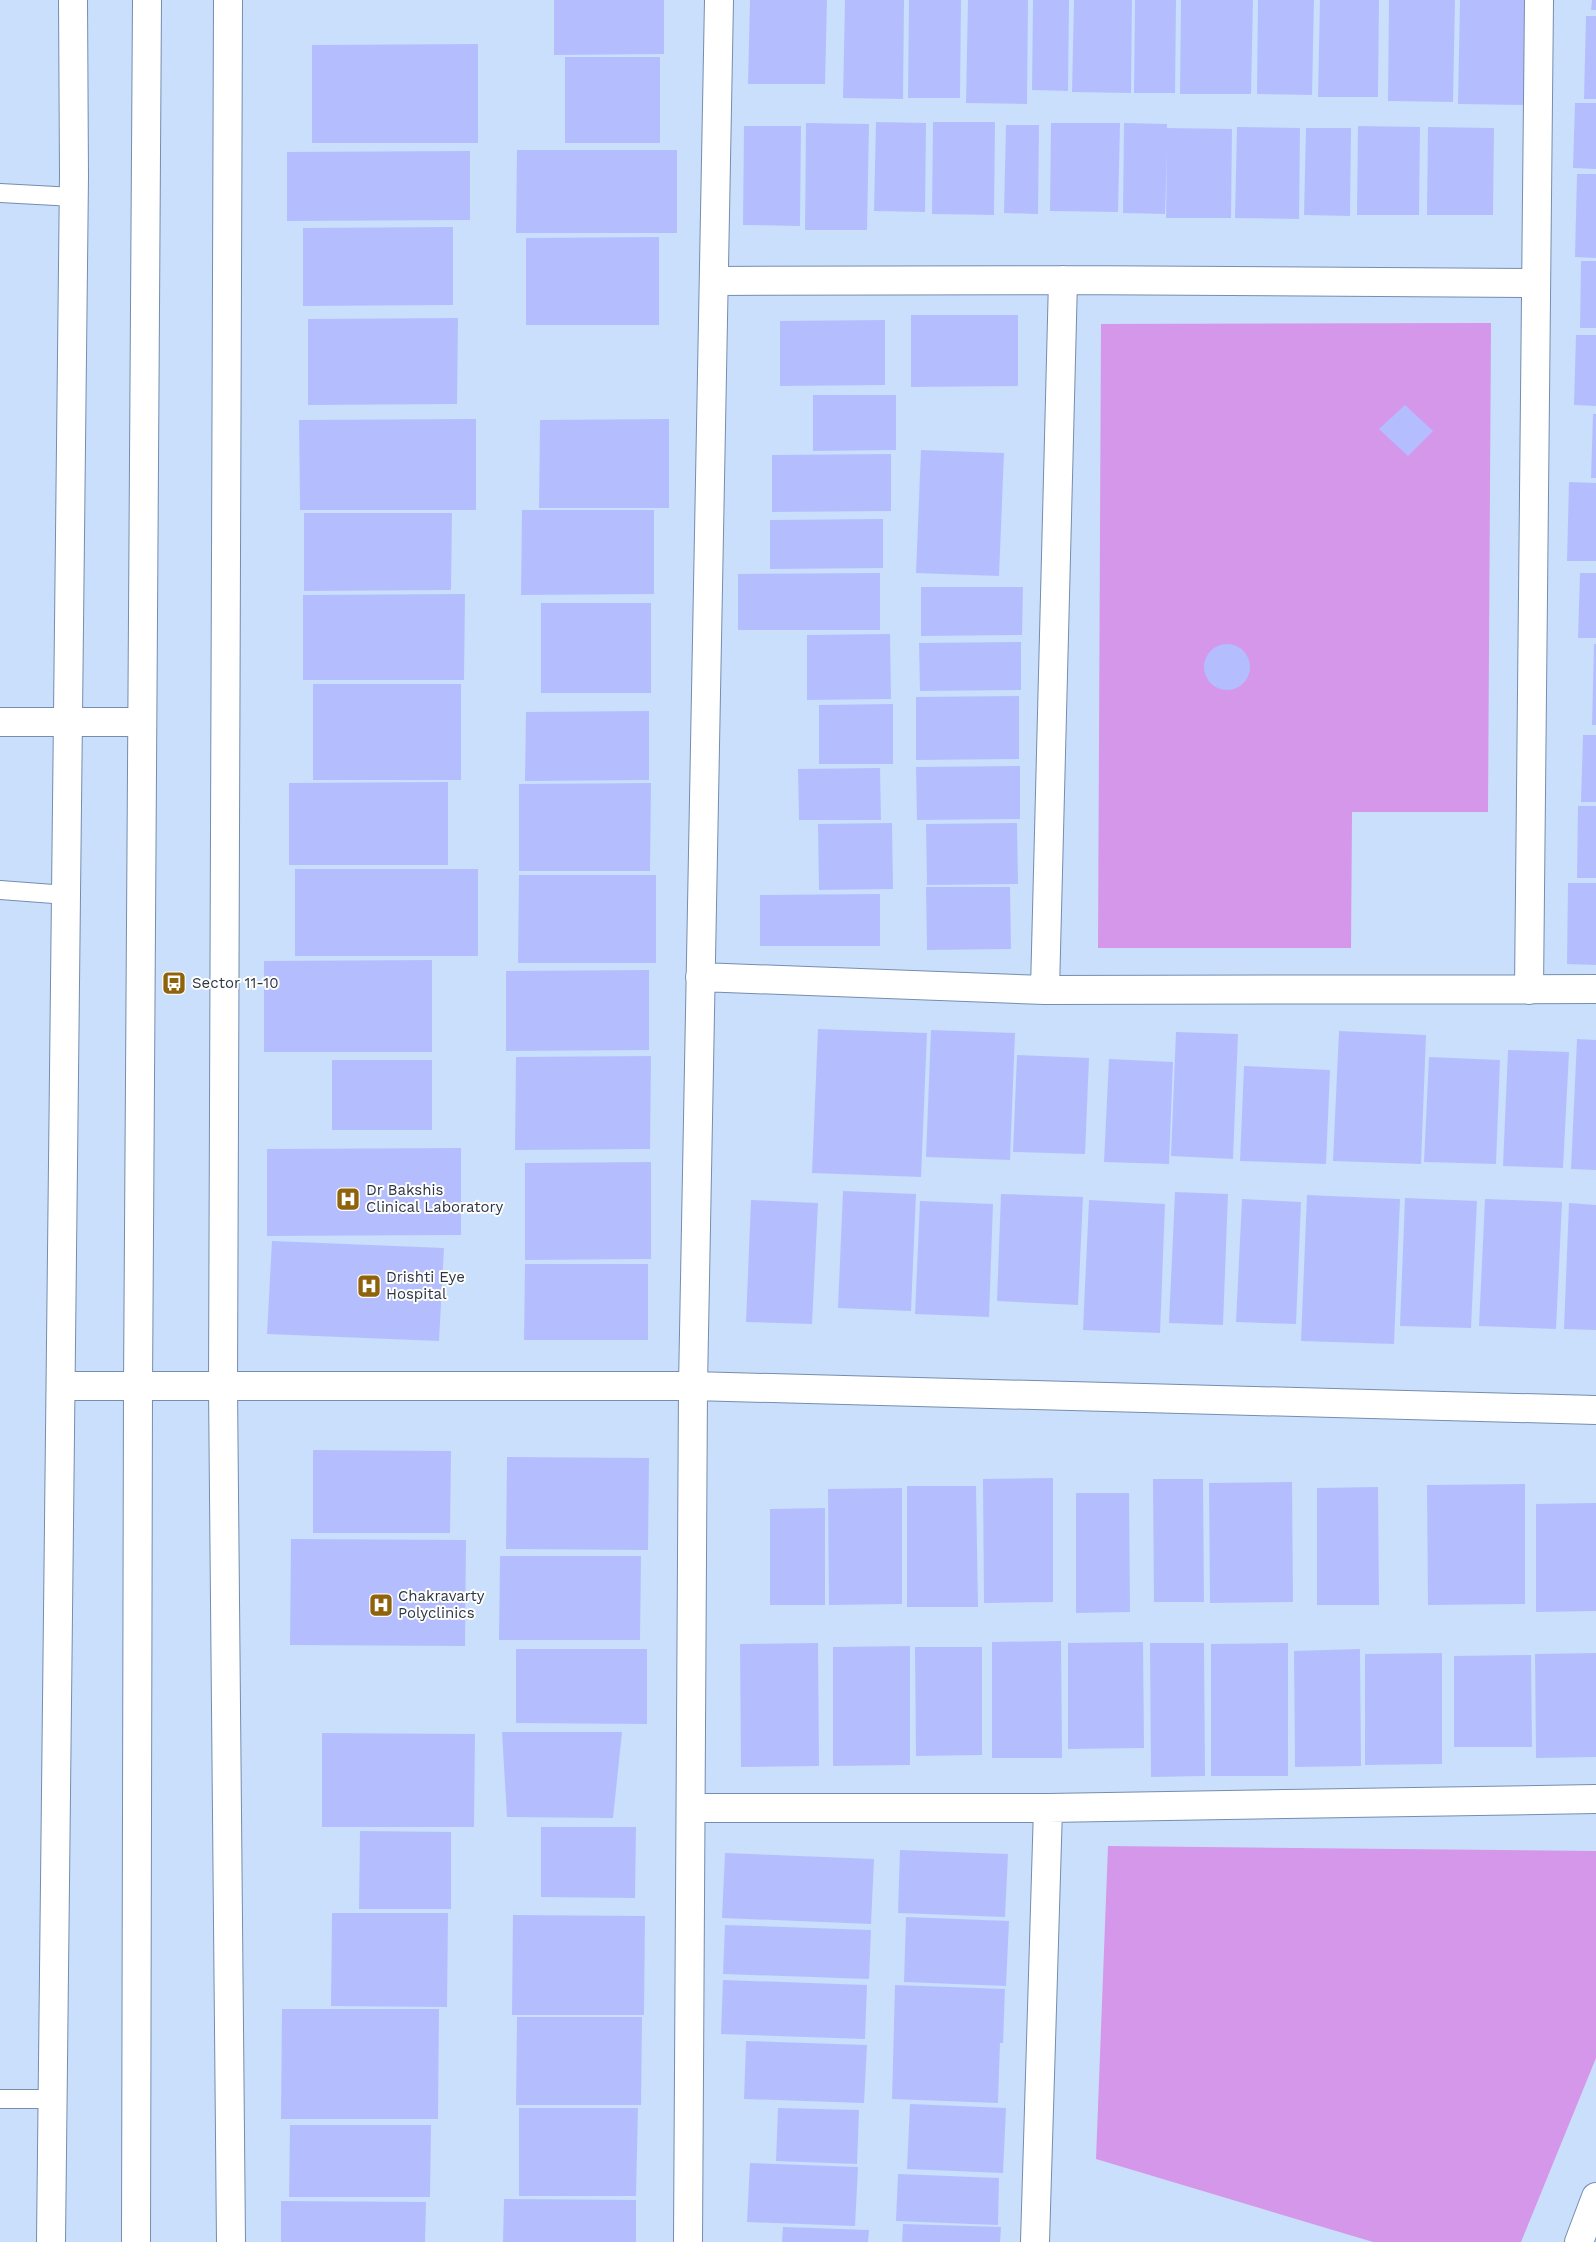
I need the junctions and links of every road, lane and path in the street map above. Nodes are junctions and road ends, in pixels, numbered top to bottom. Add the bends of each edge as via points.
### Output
1 (73, 0) edge
2 (147, 0) edge
3 (228, 0) edge
4 (719, 0) edge
5 (1539, 0) edge
6 (0, 193) edge
7 (74, 197) junction
8 (1063, 280) junction
9 (714, 281) junction
10 (1536, 283) junction
11 (0, 722) edge
12 (68, 722) junction
13 (142, 722) junction
14 (0, 890) edge
15 (67, 895) junction
16 (700, 977) junction
17 (1596, 989) edge
18 (1045, 990) junction
19 (1529, 990) junction
20 (61, 1386) junction
21 (693, 1386) junction
22 (138, 1387) junction
23 (223, 1387) junction
24 (1596, 1410) edge
25 (1596, 1799) edge
26 (692, 1808) junction
27 (1048, 1808) junction
28 (0, 2099) edge
29 (54, 2099) junction
30 (1596, 2197) edge
31 (50, 2242) edge
32 (136, 2242) edge
33 (231, 2242) edge
34 (688, 2242) edge
35 (1034, 2242) edge
36 (1579, 2242) edge

1 - 7 street
2 - 13 street
3 - 23 street
4 - 9 street
5 - 10 street
6 - 7 lane
7 - 12 street
8 - 9 street
8 - 10 street
8 - 18 street
9 - 16 street
10 - 19 street
11 - 12 street
12 - 13 street
12 - 15 street
13 - 22 street
14 - 15 lane
15 - 20 street
16 - 18 street
16 - 21 street
17 - 19 street
18 - 19 street
20 - 22 street
20 - 29 street
21 - 23 street
21 - 24 street
21 - 26 street
22 - 23 street
22 - 32 street
23 - 33 street
25 - 27 street
26 - 27 street
26 - 34 street
27 - 35 street
28 - 29 lane
29 - 31 street
30 - 36 street

